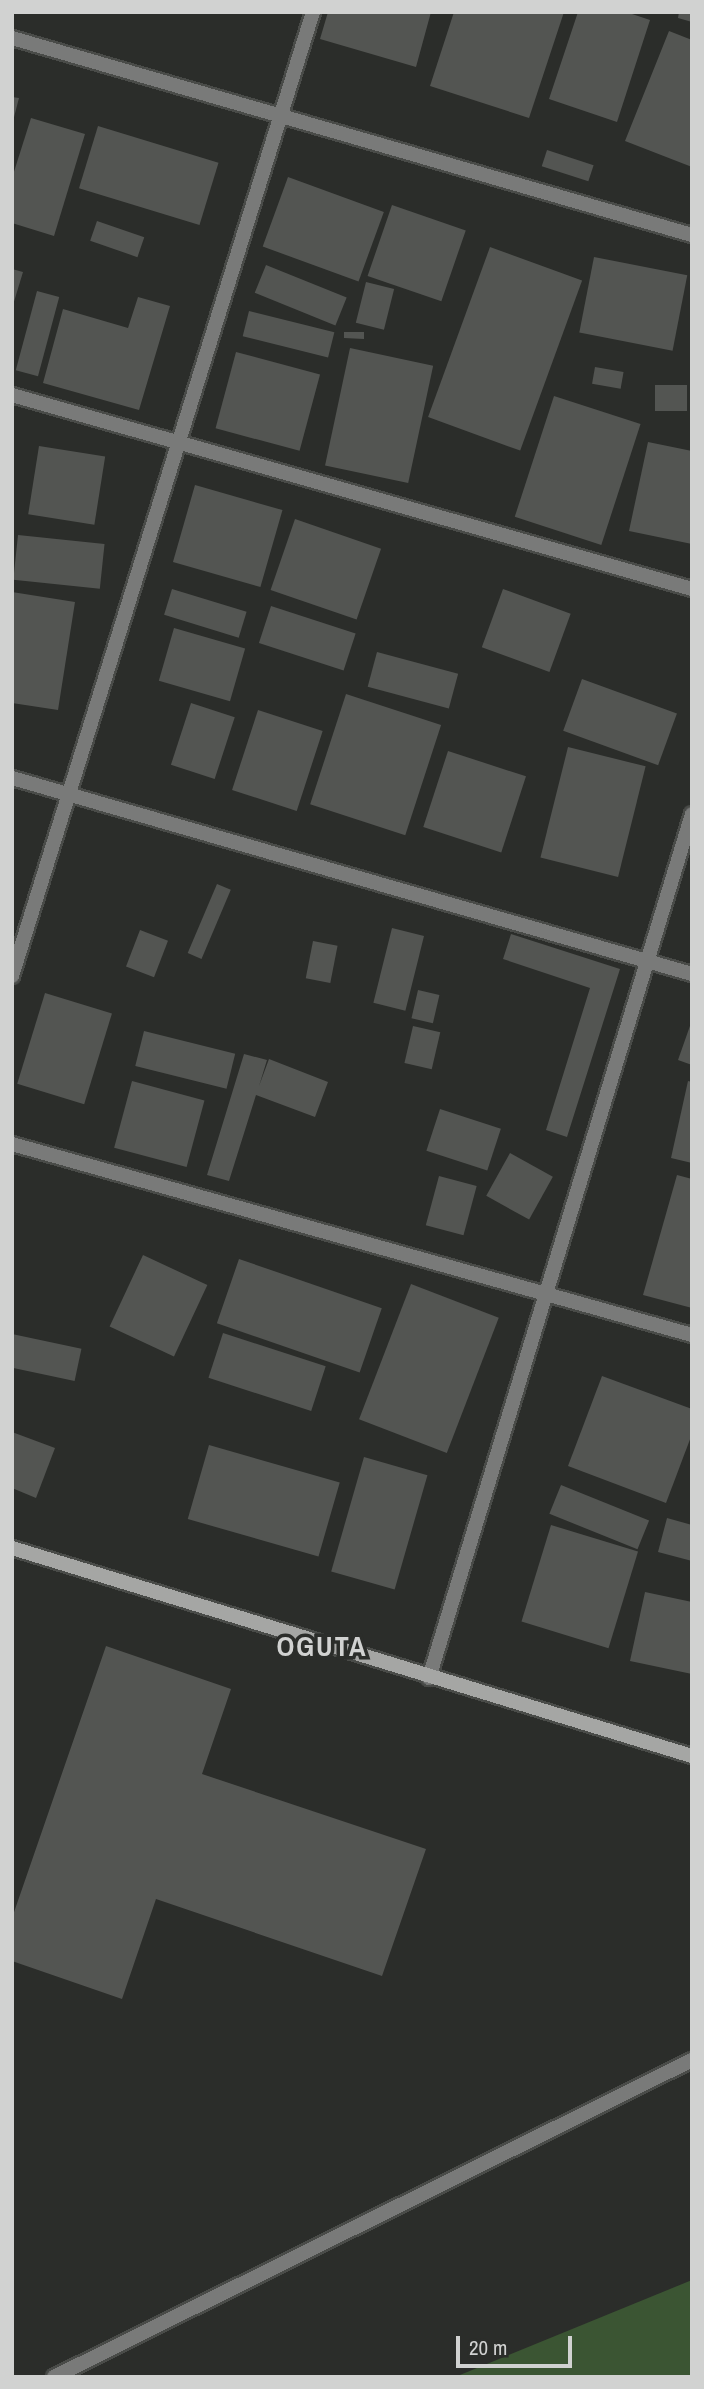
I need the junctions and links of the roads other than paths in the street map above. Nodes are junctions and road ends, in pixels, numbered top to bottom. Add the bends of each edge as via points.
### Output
1 (313, 12) edge
2 (12, 38) edge
3 (280, 118) junction
4 (692, 235) edge
5 (12, 395) edge
6 (179, 443) junction
7 (692, 589) edge
8 (12, 778) edge
9 (69, 794) junction
10 (692, 814) edge
11 (647, 961) junction
12 (692, 974) edge
13 (12, 976) edge
14 (12, 1144) edge
15 (544, 1293) junction
16 (692, 1335) edge
17 (12, 1548) edge
18 (429, 1678) junction
19 (692, 1756) edge
20 (692, 2060) edge
21 (54, 2377) edge

1 - 3 street
2 - 3 street
3 - 4 street
3 - 6 street
5 - 6 street
6 - 7 street
6 - 9 street
8 - 9 street
9 - 11 street
9 - 13 street
10 - 11 street
11 - 12 street
11 - 15 street
14 - 15 street
15 - 16 street
15 - 18 street
17 - 18 street
18 - 19 street
20 - 21 street

